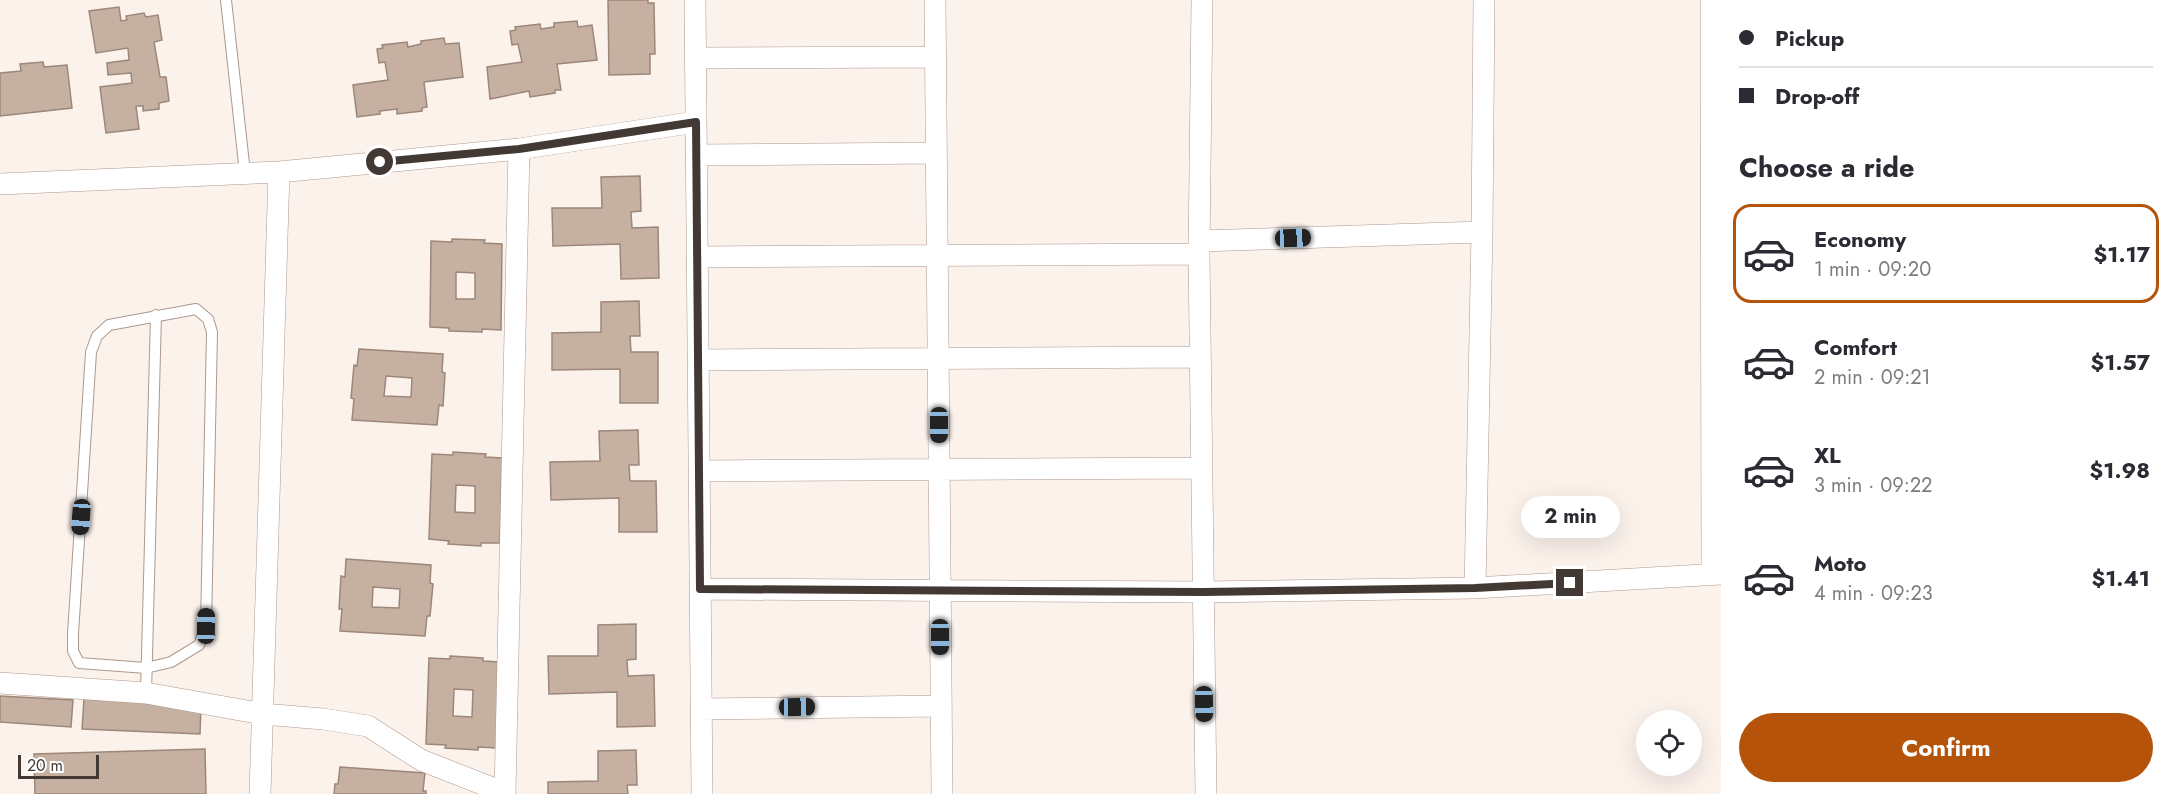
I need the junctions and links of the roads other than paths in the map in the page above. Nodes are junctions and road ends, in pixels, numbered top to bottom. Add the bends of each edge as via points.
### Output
1 (226, 0) edge
2 (695, 0) edge
3 (935, 0) edge
4 (1202, 0) edge
5 (1484, 0) edge
6 (1711, 0) edge
7 (936, 57) junction
8 (695, 58) junction
9 (696, 122) junction
10 (519, 149) junction
11 (936, 153) junction
12 (696, 155) junction
13 (279, 172) junction
14 (245, 173) junction
15 (0, 184) edge
16 (1482, 232) junction
17 (1199, 247) junction
18 (937, 255) junction
19 (697, 257) junction
20 (156, 315) junction
21 (1200, 357) junction
22 (938, 358) junction
23 (698, 360) junction
24 (1202, 468) junction
25 (939, 469) junction
26 (699, 471) junction
27 (1717, 574) edge
28 (1475, 588) junction
29 (700, 589) junction
30 (940, 592) junction
31 (1203, 592) junction
32 (146, 668) junction
33 (0, 683) edge
34 (146, 693) junction
35 (941, 706) junction
36 (701, 709) junction
37 (263, 714) junction
38 (505, 793) edge
39 (260, 794) edge
40 (702, 794) edge
41 (942, 794) edge
42 (1206, 794) edge

1 - 14 lane
2 - 8 street
3 - 7 street
4 - 17 street
5 - 16 street
6 - 27 street
7 - 8 street
7 - 11 street
8 - 9 street
9 - 10 street
9 - 12 street
10 - 13 street
10 - 38 street
11 - 12 street
11 - 18 street
12 - 19 street
13 - 14 street
13 - 37 street
14 - 15 street
16 - 17 street
16 - 28 street
17 - 18 street
17 - 21 street
18 - 19 street
18 - 22 street
19 - 23 street
20 - 32 lane
20 - 32 lane via 196,309 208,319 212,333 206,626 199,645 171,662
20 - 32 lane via 109,325 97,336 91,352 73,634 73,651 79,663
21 - 22 street
21 - 24 street
22 - 23 street
22 - 25 street
23 - 26 street
24 - 25 street
24 - 31 street
25 - 26 street
25 - 30 street
26 - 29 street
27 - 28 street
28 - 31 street
29 - 30 street
29 - 36 street
30 - 31 street
30 - 35 street
31 - 42 street
32 - 34 lane
33 - 34 street
34 - 37 street
35 - 36 street
35 - 41 street
36 - 40 street
37 - 38 street via 368,726 421,760
37 - 39 street

